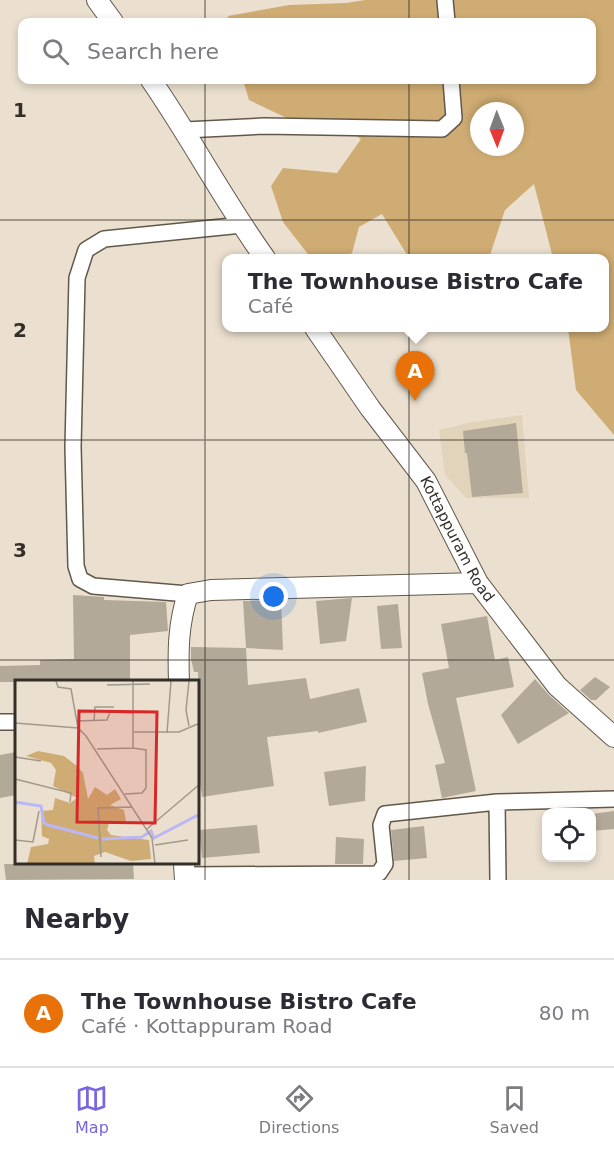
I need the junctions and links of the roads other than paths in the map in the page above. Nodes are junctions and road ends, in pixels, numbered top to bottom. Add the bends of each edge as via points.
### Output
1 (97, 0) edge
2 (446, 0) edge
3 (109, 18) edge
4 (447, 18) edge
5 (155, 84) edge
6 (451, 84) edge
7 (185, 130) junction
8 (242, 225) junction
9 (262, 254) edge
10 (318, 332) edge
11 (478, 584) junction
12 (188, 594) junction
13 (179, 680) edge
14 (614, 736) edge
15 (614, 799) edge
16 (497, 802) junction
17 (184, 873) edge
18 (498, 880) edge

1 - 3 street
2 - 4 street
5 - 7 street
6 - 7 street via 454,118 442,129 264,126
7 - 8 street
8 - 9 street
8 - 12 street via 104,239 86,250 77,278 73,447 76,566 80,579 93,586
10 - 11 street, Kottappuram Road via 426,481
11 - 12 street via 211,590
11 - 14 street, Kottappuram Road via 557,686
12 - 13 street via 178,635
15 - 16 street
16 - 17 street via 385,814 381,825 385,864 379,873
16 - 18 street

